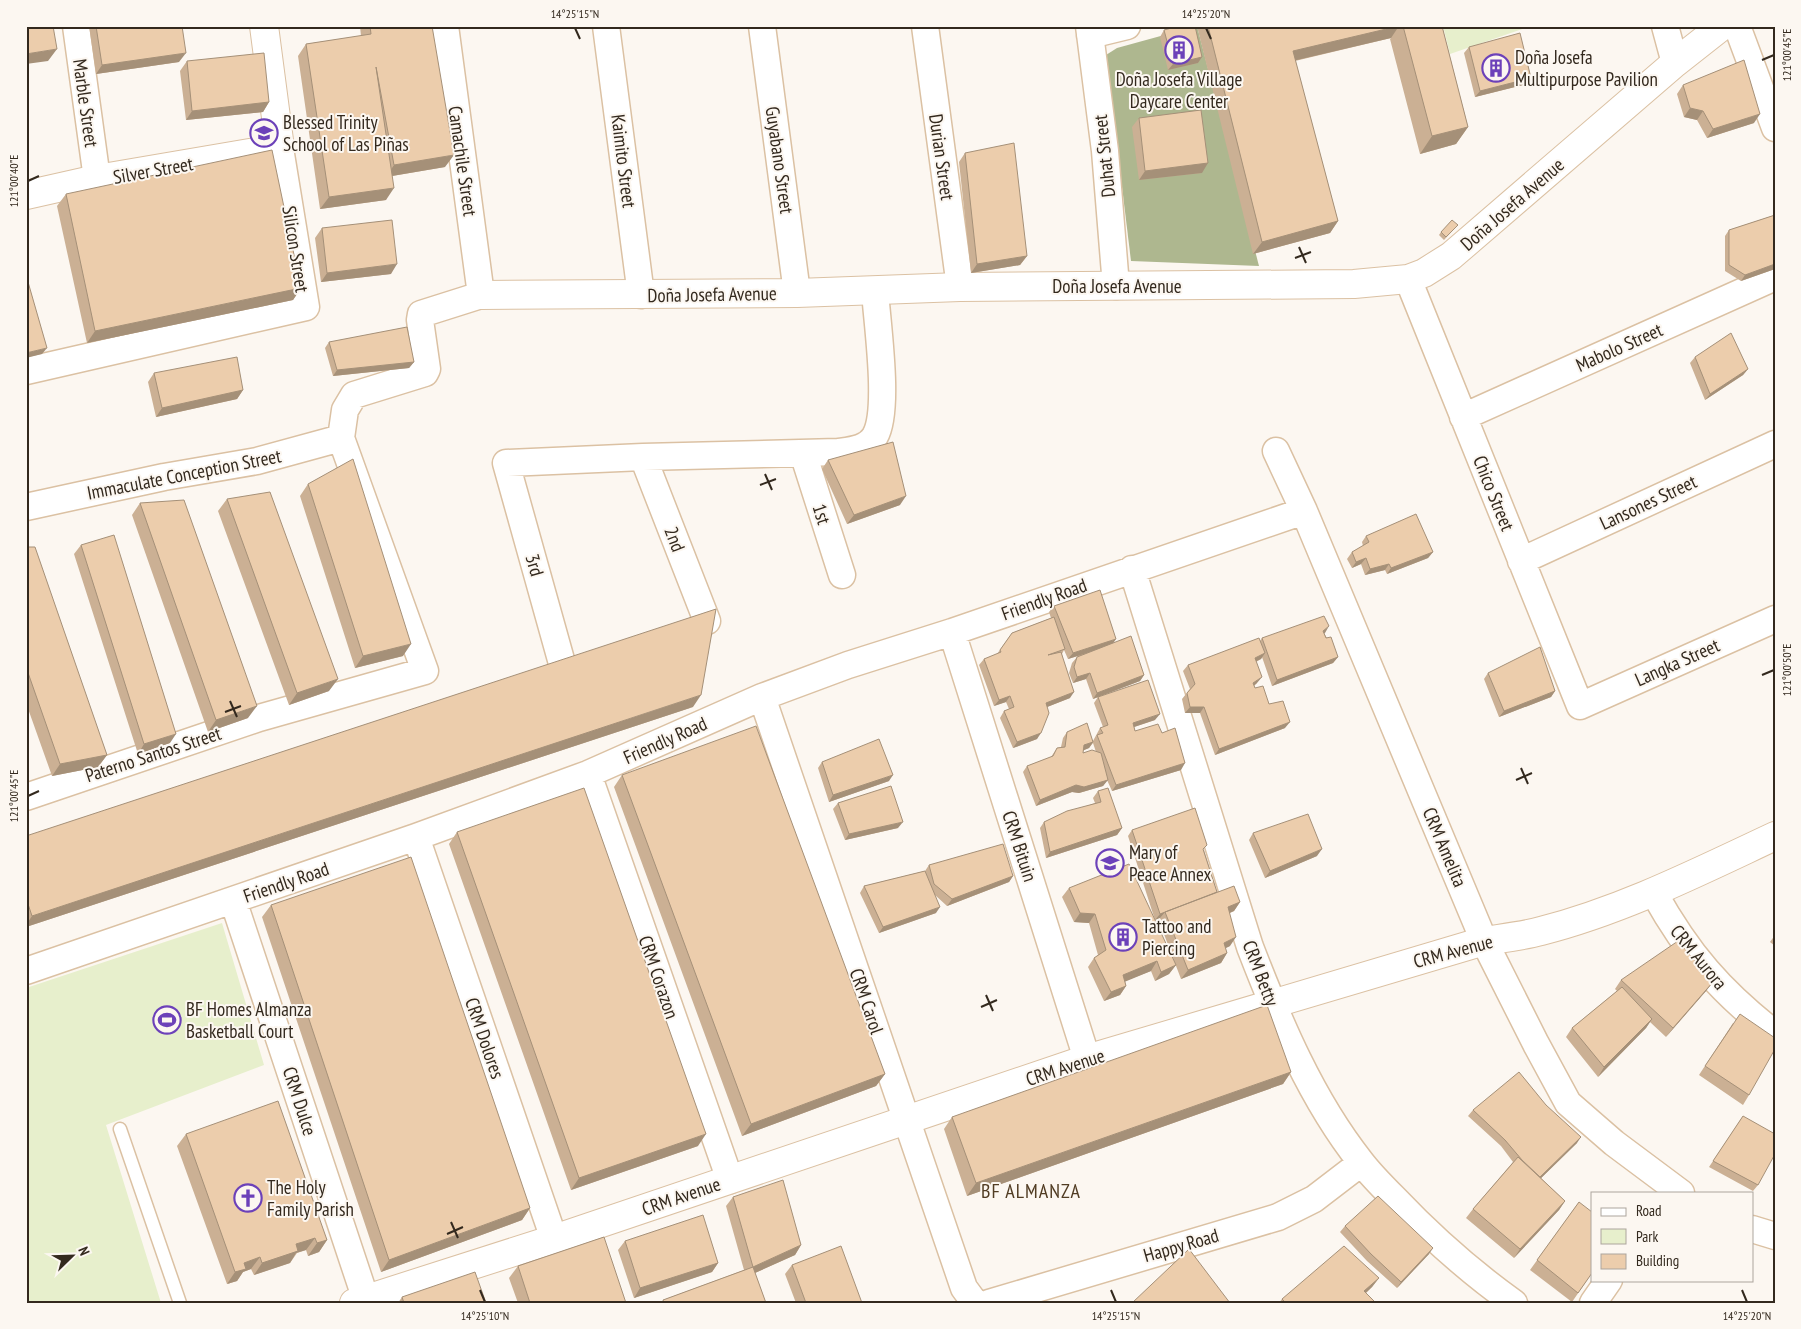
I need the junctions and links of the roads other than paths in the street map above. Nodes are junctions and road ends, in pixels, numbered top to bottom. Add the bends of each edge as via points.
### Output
1 (76, 26) edge
2 (264, 26) edge
3 (445, 26) edge
4 (606, 26) edge
5 (762, 26) edge
6 (924, 26) edge
7 (1127, 26) edge
8 (1665, 26) edge
9 (1722, 26) edge
10 (1737, 26) edge
11 (1089, 30) edge
12 (1675, 63) junction
13 (1775, 128) edge
14 (280, 148) junction
15 (97, 179) junction
16 (26, 195) edge
17 (1775, 277) edge
18 (1408, 279) junction
19 (1116, 286) junction
20 (960, 287) junction
21 (875, 290) junction
22 (797, 293) junction
23 (481, 295) junction
24 (641, 295) junction
25 (26, 371) edge
26 (1463, 417) junction
27 (341, 438) junction
28 (1775, 444) edge
29 (1276, 451) dead end
30 (802, 453) junction
31 (643, 457) junction
32 (26, 507) edge
33 (1304, 511) junction
34 (1521, 561) junction
35 (1132, 569) junction
36 (842, 575) dead end
37 (1775, 619) edge
38 (707, 621) edge
39 (952, 632) junction
40 (564, 667) edge
41 (762, 697) junction
42 (1580, 706) joint
43 (588, 774) junction
44 (26, 797) edge
45 (1775, 836) edge
46 (416, 837) junction
47 (1654, 894) junction
48 (232, 900) junction
49 (1484, 941) junction
50 (26, 971) edge
51 (1272, 1003) junction
52 (1775, 1034) edge
53 (1088, 1059) junction
54 (908, 1120) junction
55 (120, 1128) dead end
56 (1361, 1163) junction
57 (730, 1180) junction
58 (1675, 1191) edge
59 (1754, 1230) edge
60 (1775, 1236) edge
61 (554, 1239) junction
62 (1186, 1244) junction
63 (1201, 1266) edge
64 (1608, 1282) edge
65 (362, 1301) edge
66 (180, 1303) edge
67 (975, 1303) edge
68 (989, 1303) edge
69 (1514, 1303) edge
70 (1594, 1303) edge

1 - 15 street, Marble Street
2 - 14 street, Silicon Street
3 - 23 street, Camachile Street
4 - 24 street, Kaimito Street
5 - 22 street, Guyabano Street
6 - 20 street, Durian Street
7 - 11 street
8 - 12 street
9 - 12 street, Doña Josefa Avenue
10 - 13 street
11 - 19 street, Duhat Street via 1105,151
12 - 18 street, Doña Josefa Avenue via 1451,256
14 - 15 street, Silver Street
14 - 25 street, Silicon Street via 306,307
15 - 16 street, Silver Street
17 - 26 street, Mabolo Street
18 - 19 street, Doña Josefa Avenue via 1354,284
18 - 26 street, Chico Street
19 - 20 street, Doña Josefa Avenue
20 - 21 street, Doña Josefa Avenue
21 - 22 street, Doña Josefa Avenue
21 - 30 street via 882,411 875,436 861,449
22 - 24 street, Doña Josefa Avenue
23 - 24 street, Doña Josefa Avenue
23 - 27 street, Doña Josefa Avenue via 424,312 420,320 425,373 354,395 345,410
26 - 34 street, Chico Street
27 - 32 street, Immaculate Conception Street via 257,462 164,477
27 - 44 street, Paterno Santos Street via 425,671 259,718
28 - 34 street, Lansones Street
29 - 33 street, CRM Amelita
30 - 31 street
30 - 36 street, 1st
31 - 38 street, 2nd
31 - 40 street, 3rd via 506,463
33 - 35 street, Friendly Road
33 - 49 street, CRM Amelita
34 - 42 street, Chico Street
35 - 39 street, Friendly Road
35 - 51 street, CRM Betty via 1250,947
37 - 42 street, Langka Street
39 - 41 street, Friendly Road
39 - 53 street, CRM Bituin
41 - 43 street, Friendly Road
41 - 54 street, CRM Carol
43 - 46 street, Friendly Road
43 - 57 street, CRM Corazon
45 - 47 street, CRM Avenue
46 - 48 street, Friendly Road
46 - 61 street, CRM Dolores
47 - 49 street, CRM Avenue via 1539,932
47 - 52 street, CRM Aurora via 1682,942 1710,976
48 - 50 street, Friendly Road
48 - 65 street, CRM Dulce
49 - 51 street, CRM Avenue
49 - 58 street, CRM Amelita via 1568,1103
51 - 53 street, CRM Avenue
51 - 56 street, CRM Betty via 1302,1067 1339,1132
53 - 54 street, CRM Avenue
54 - 57 street, CRM Avenue
54 - 67 street, CRM Carol via 964,1288
55 - 66 lane
56 - 62 street, Happy Road via 1314,1198 1278,1217
56 - 69 street, CRM Betty via 1436,1242
57 - 61 street, CRM Avenue
59 - 60 street
61 - 65 street, CRM Avenue
62 - 63 street
62 - 68 street, Happy Road
64 - 70 street

